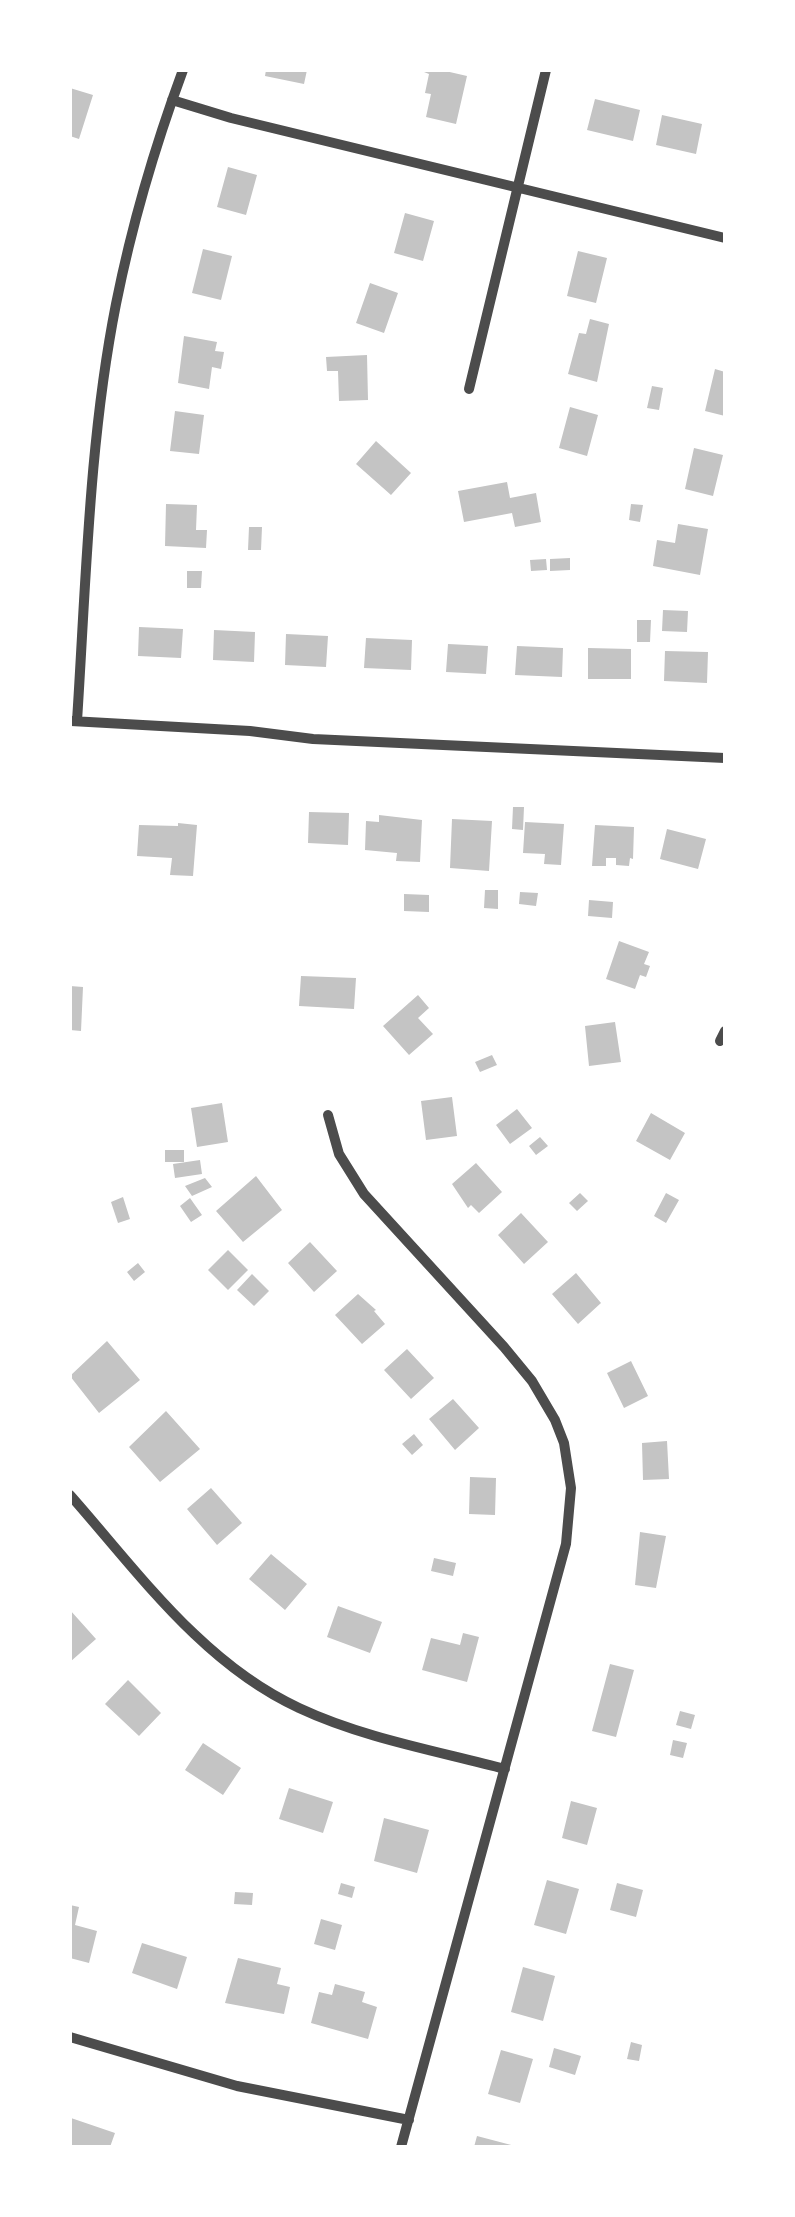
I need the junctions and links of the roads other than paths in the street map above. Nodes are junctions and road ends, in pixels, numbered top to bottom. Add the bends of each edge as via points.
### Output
1 (183, 70) edge
2 (546, 70) edge
3 (172, 100) junction
4 (517, 187) junction
5 (725, 238) edge
6 (469, 389) dead end
7 (73, 721) edge
8 (725, 758) edge
9 (328, 1115) dead end
10 (70, 1495) edge
11 (505, 1769) junction
12 (70, 2037) edge
13 (409, 2120) junction
14 (402, 2147) edge

1 - 3 street
2 - 4 street
3 - 4 street
3 - 7 street via 116,304
4 - 5 street
4 - 6 street
7 - 8 street
9 - 11 street via 356,1183 532,1382 564,1443 572,1488 566,1544
10 - 11 street via 173,1613 258,1686 344,1726
11 - 13 street
12 - 13 street via 236,2086
13 - 14 street

